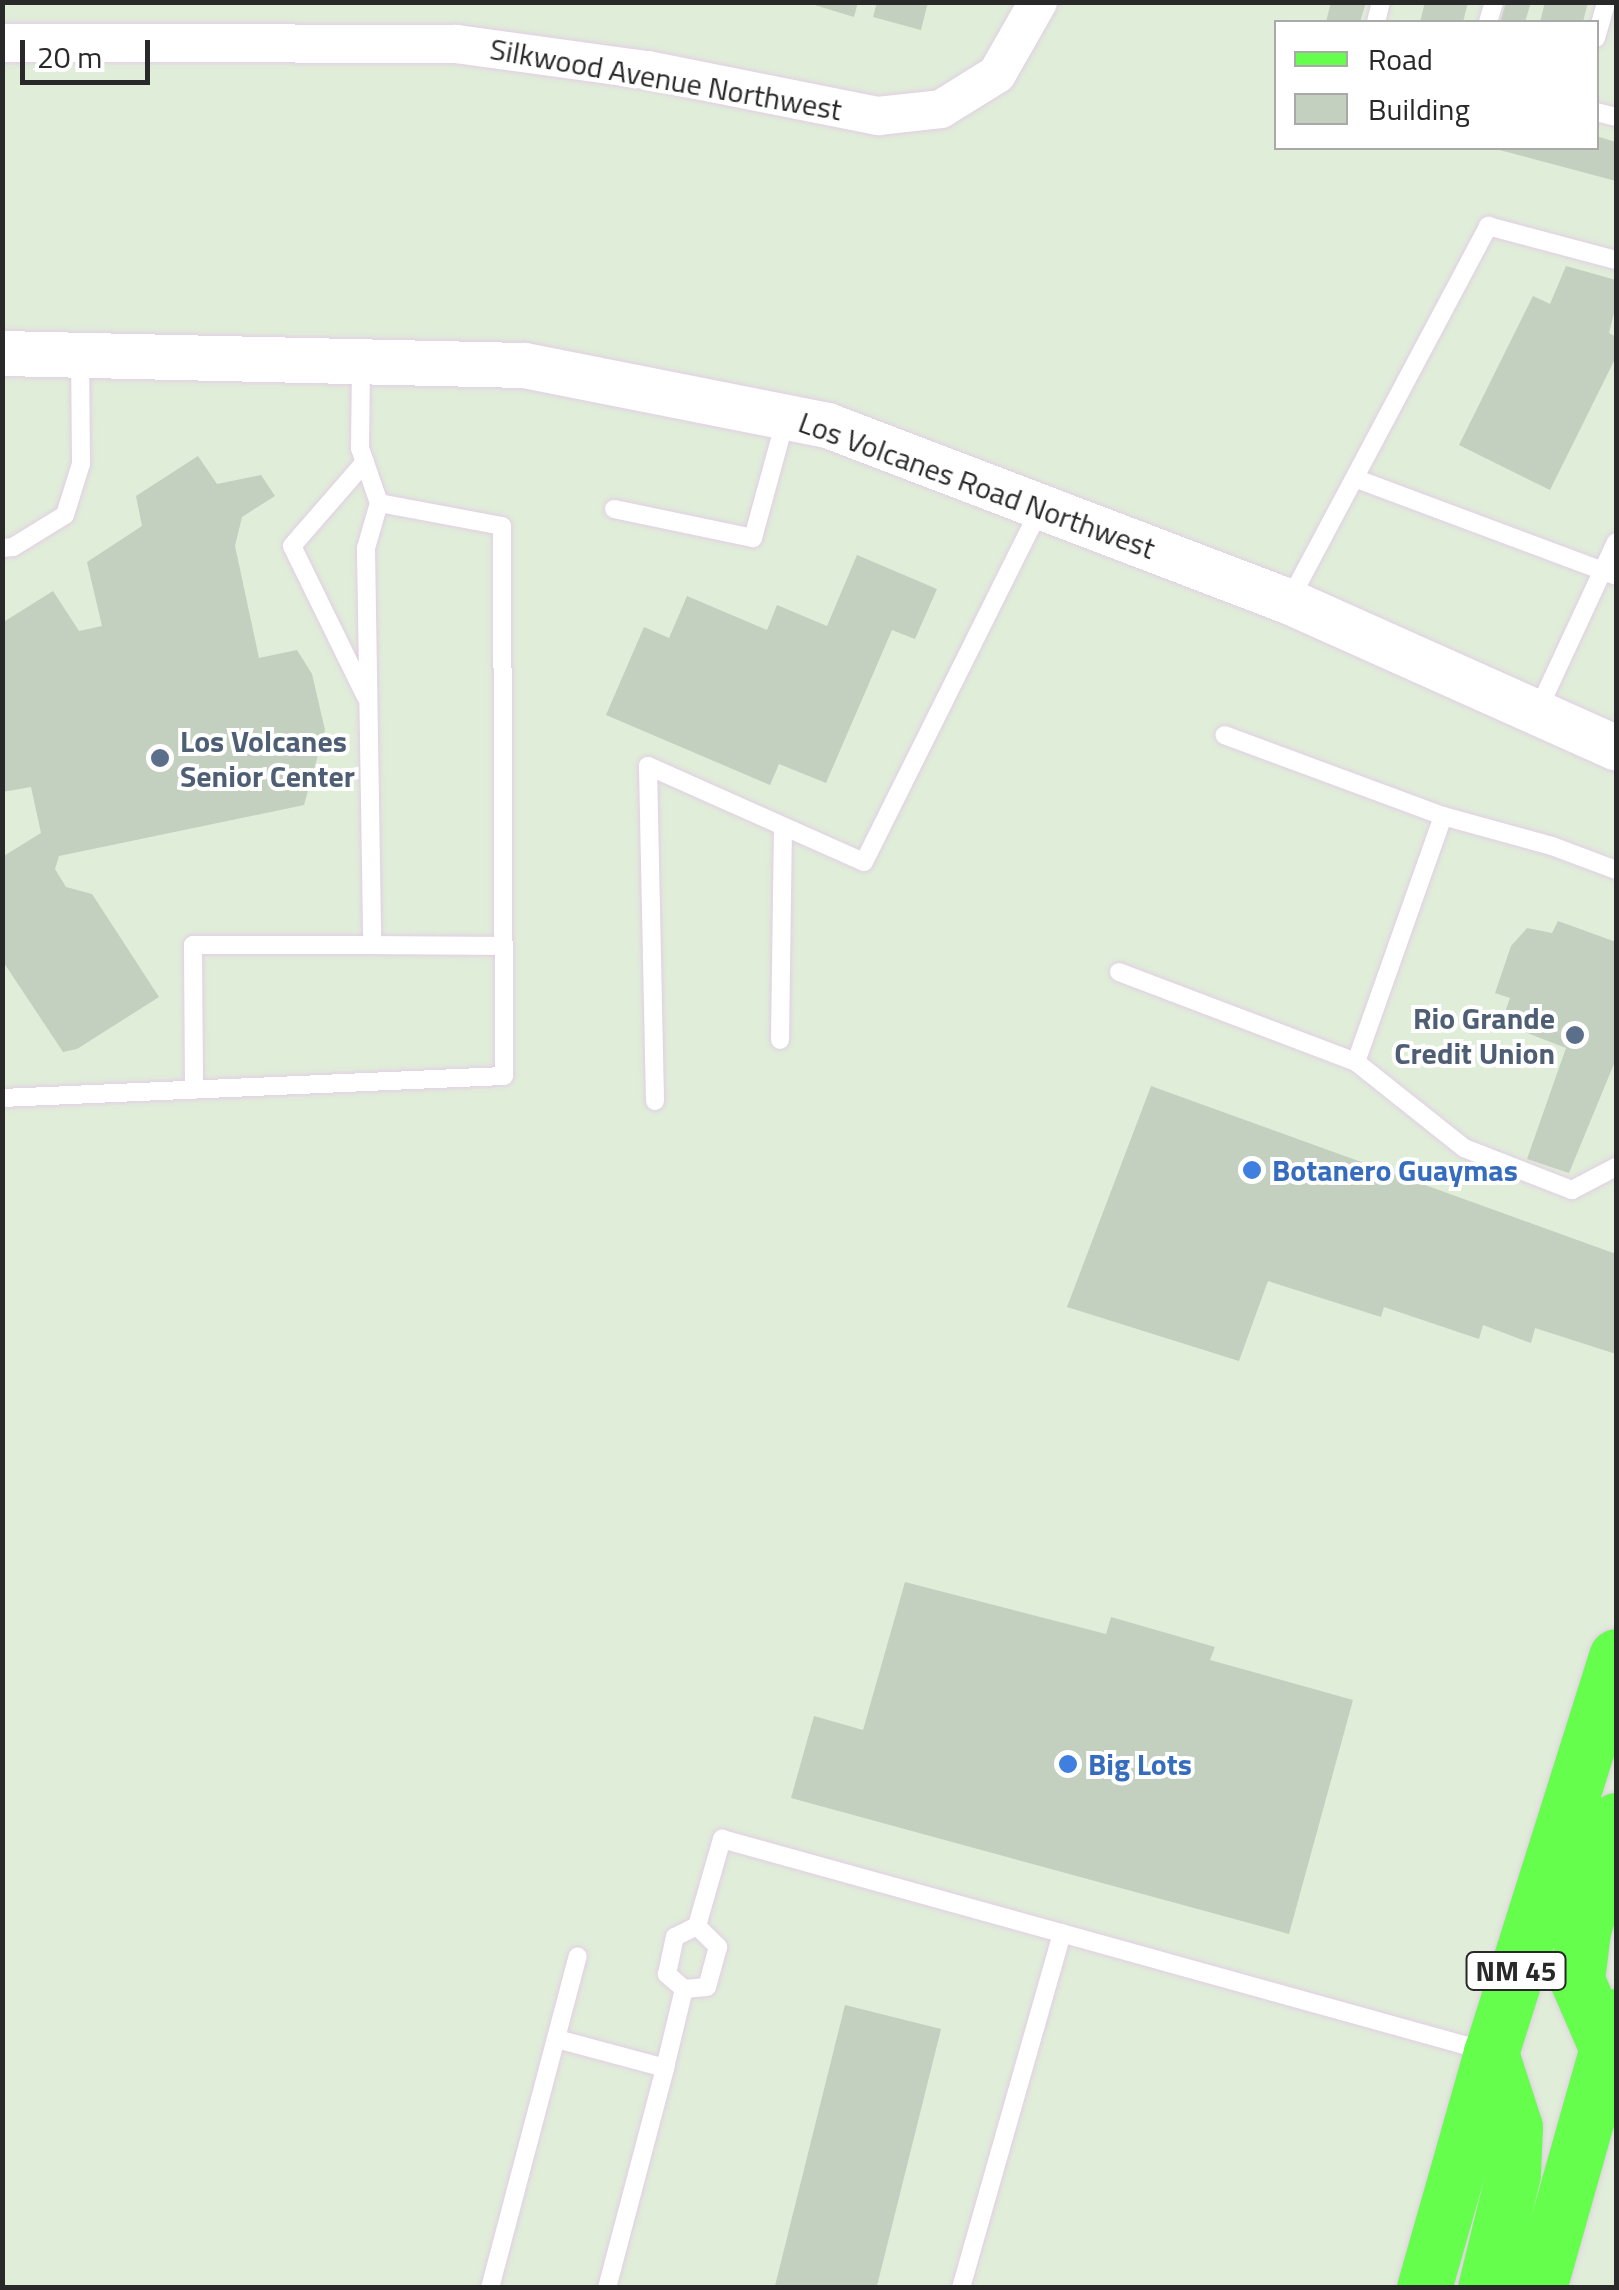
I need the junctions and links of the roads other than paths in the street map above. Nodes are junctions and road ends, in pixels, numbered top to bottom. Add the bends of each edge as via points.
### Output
1 (1038, 2) edge
2 (1606, 2) edge
3 (1599, 27) edge
4 (2, 43) edge
5 (1616, 260) edge
6 (2, 353) edge
7 (80, 354) junction
8 (361, 358) junction
9 (786, 416) junction
10 (365, 462) junction
11 (1357, 479) junction
12 (378, 503) junction
13 (1042, 504) junction
14 (614, 510) dead end
15 (1616, 542) edge
16 (2, 548) edge
17 (1610, 573) edge
18 (1288, 602) junction
19 (368, 701) junction
20 (1536, 716) junction
21 (1224, 735) dead end
22 (1616, 748) edge
23 (1443, 816) junction
24 (783, 826) junction
25 (1616, 870) edge
26 (372, 945) junction
27 (503, 946) junction
28 (1119, 972) dead end
29 (780, 1040) dead end
30 (1356, 1062) junction
31 (194, 1090) junction
32 (2, 1098) edge
33 (655, 1100) dead end
34 (1616, 1167) edge
35 (1616, 1656) edge
36 (1608, 1729) edge
37 (1616, 1820) edge
38 (697, 1926) junction
39 (1062, 1934) junction
40 (578, 1956) dead end
41 (684, 1989) junction
42 (1613, 2038) edge
43 (556, 2039) junction
44 (1491, 2053) junction
45 (665, 2068) junction
46 (490, 2288) edge
47 (608, 2288) edge
48 (962, 2288) edge
49 (1424, 2288) edge
50 (1485, 2288) edge
51 (1539, 2288) edge

1 - 4 street, Silkwood Avenue Northwest via 997,74 941,109 878,116 647,70 456,44
2 - 3 lane
5 - 11 lane via 1488,226
6 - 7 street, Los Volcanes Road Northwest
7 - 8 street, Los Volcanes Road Northwest
7 - 16 lane via 81,464 65,515
8 - 9 street, Los Volcanes Road Northwest via 524,365
8 - 10 lane
9 - 13 street, Los Volcanes Road Northwest
9 - 14 lane via 753,538
10 - 12 lane
10 - 19 lane via 292,546
11 - 17 lane
11 - 18 lane
12 - 19 lane via 366,548
12 - 27 lane via 502,526
13 - 18 street, Los Volcanes Road Northwest
13 - 24 lane via 864,862
15 - 17 lane
17 - 20 lane
18 - 20 street, Los Volcanes Road Northwest
19 - 26 lane
20 - 22 street, Los Volcanes Road Northwest
21 - 23 lane
23 - 25 lane
23 - 30 lane
24 - 29 lane
24 - 33 lane via 648,766
26 - 27 lane
26 - 31 lane via 194,945
27 - 31 lane via 504,1076
28 - 30 lane
30 - 34 lane via 1464,1148 1572,1190
31 - 32 lane
35 - 36 main road, NM 45
36 - 44 main road, NM 45
37 - 42 main road via 1583,1931 1577,1980
38 - 39 lane via 722,1840
38 - 41 lane via 675,1936 667,1974
38 - 41 lane via 718,1946 707,1987
39 - 44 lane
39 - 48 lane
40 - 43 lane
41 - 45 lane
42 - 51 main road
43 - 45 lane
43 - 46 lane
44 - 49 main road, NM 45
44 - 50 main road via 1516,2127
45 - 47 lane

